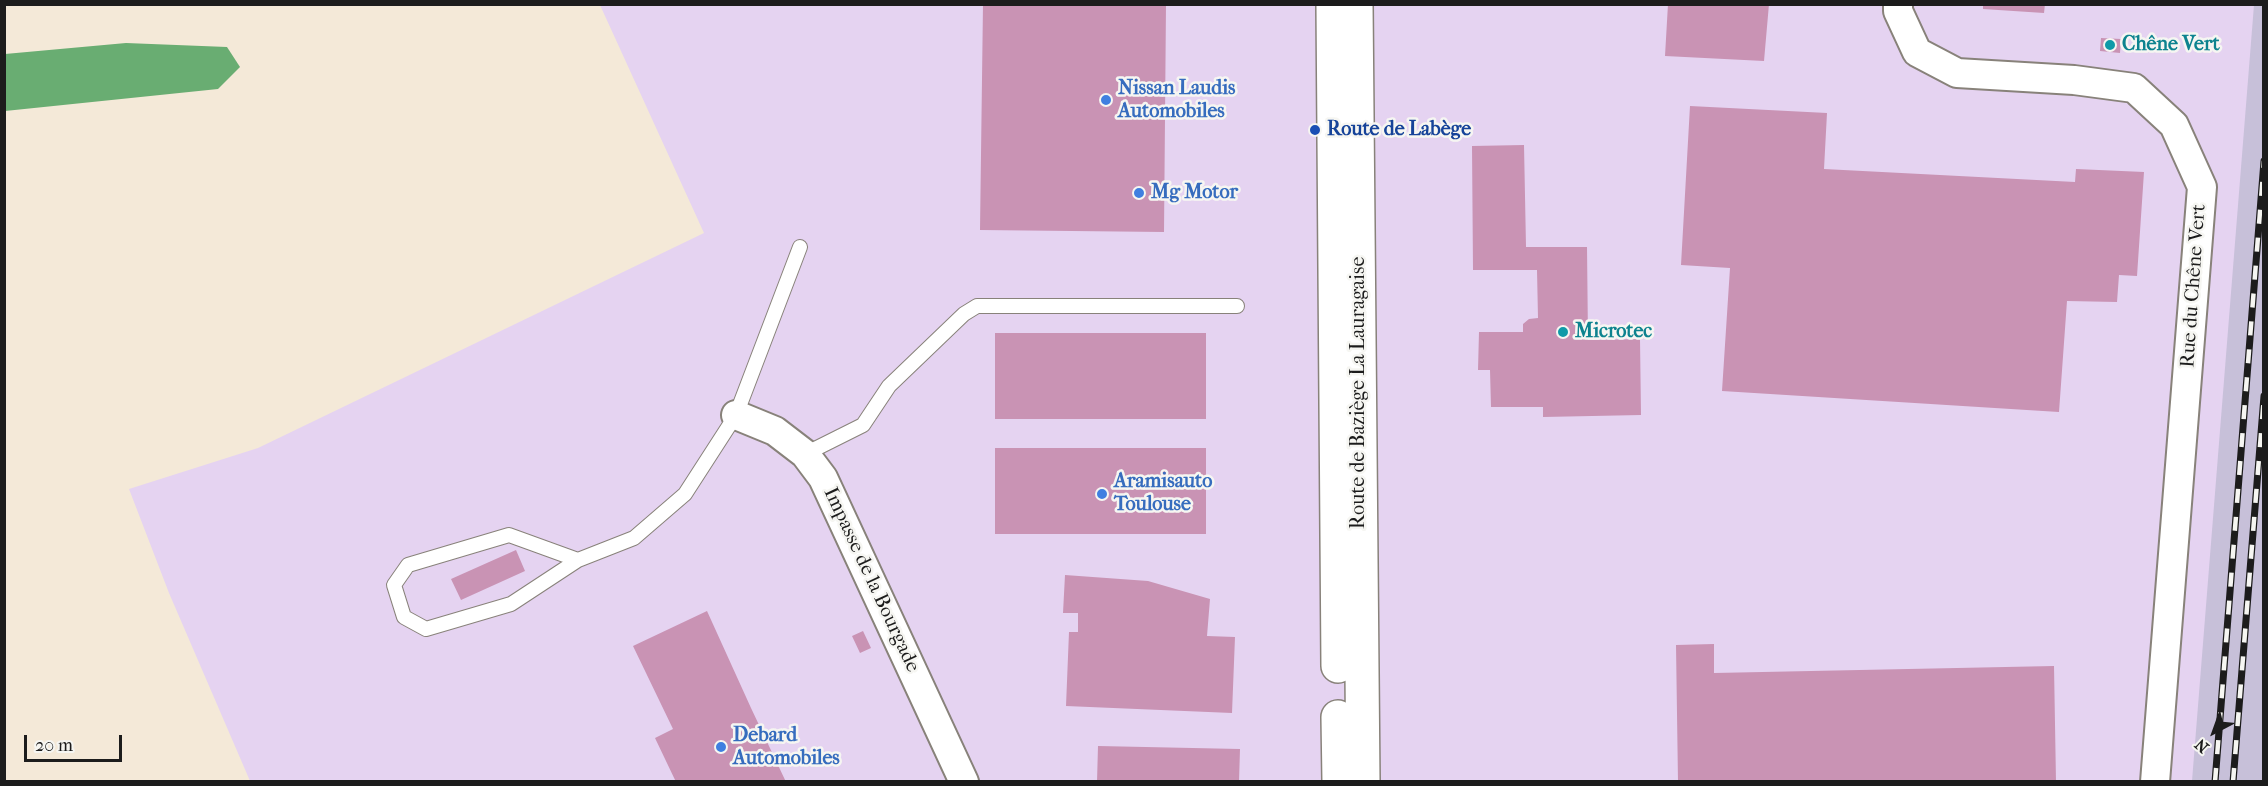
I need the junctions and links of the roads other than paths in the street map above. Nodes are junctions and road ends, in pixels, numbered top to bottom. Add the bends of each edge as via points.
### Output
1 (1333, 4) edge
2 (1356, 4) edge
3 (1898, 4) edge
4 (800, 247) dead end
5 (1237, 306) dead end
6 (736, 415) junction
7 (805, 454) junction
8 (578, 560) junction
9 (964, 782) edge
10 (1339, 782) edge
11 (1363, 782) edge
12 (2156, 782) edge

1 - 10 main road, Route de Baziège La Lauragaise
2 - 11 main road, Route de Baziège La Lauragaise
3 - 12 street, Rue du Chêne Vert via 1917,52 1957,73 2134,88 2174,125 2202,186
4 - 6 lane
5 - 7 lane via 977,306 889,386 863,425
6 - 7 street, Impasse de la Bourgade via 776,432
6 - 8 lane via 685,494 634,538
7 - 9 street, Impasse de la Bourgade via 824,478
8 - 8 lane via 509,535 408,566 394,585 404,617 426,629 511,604

